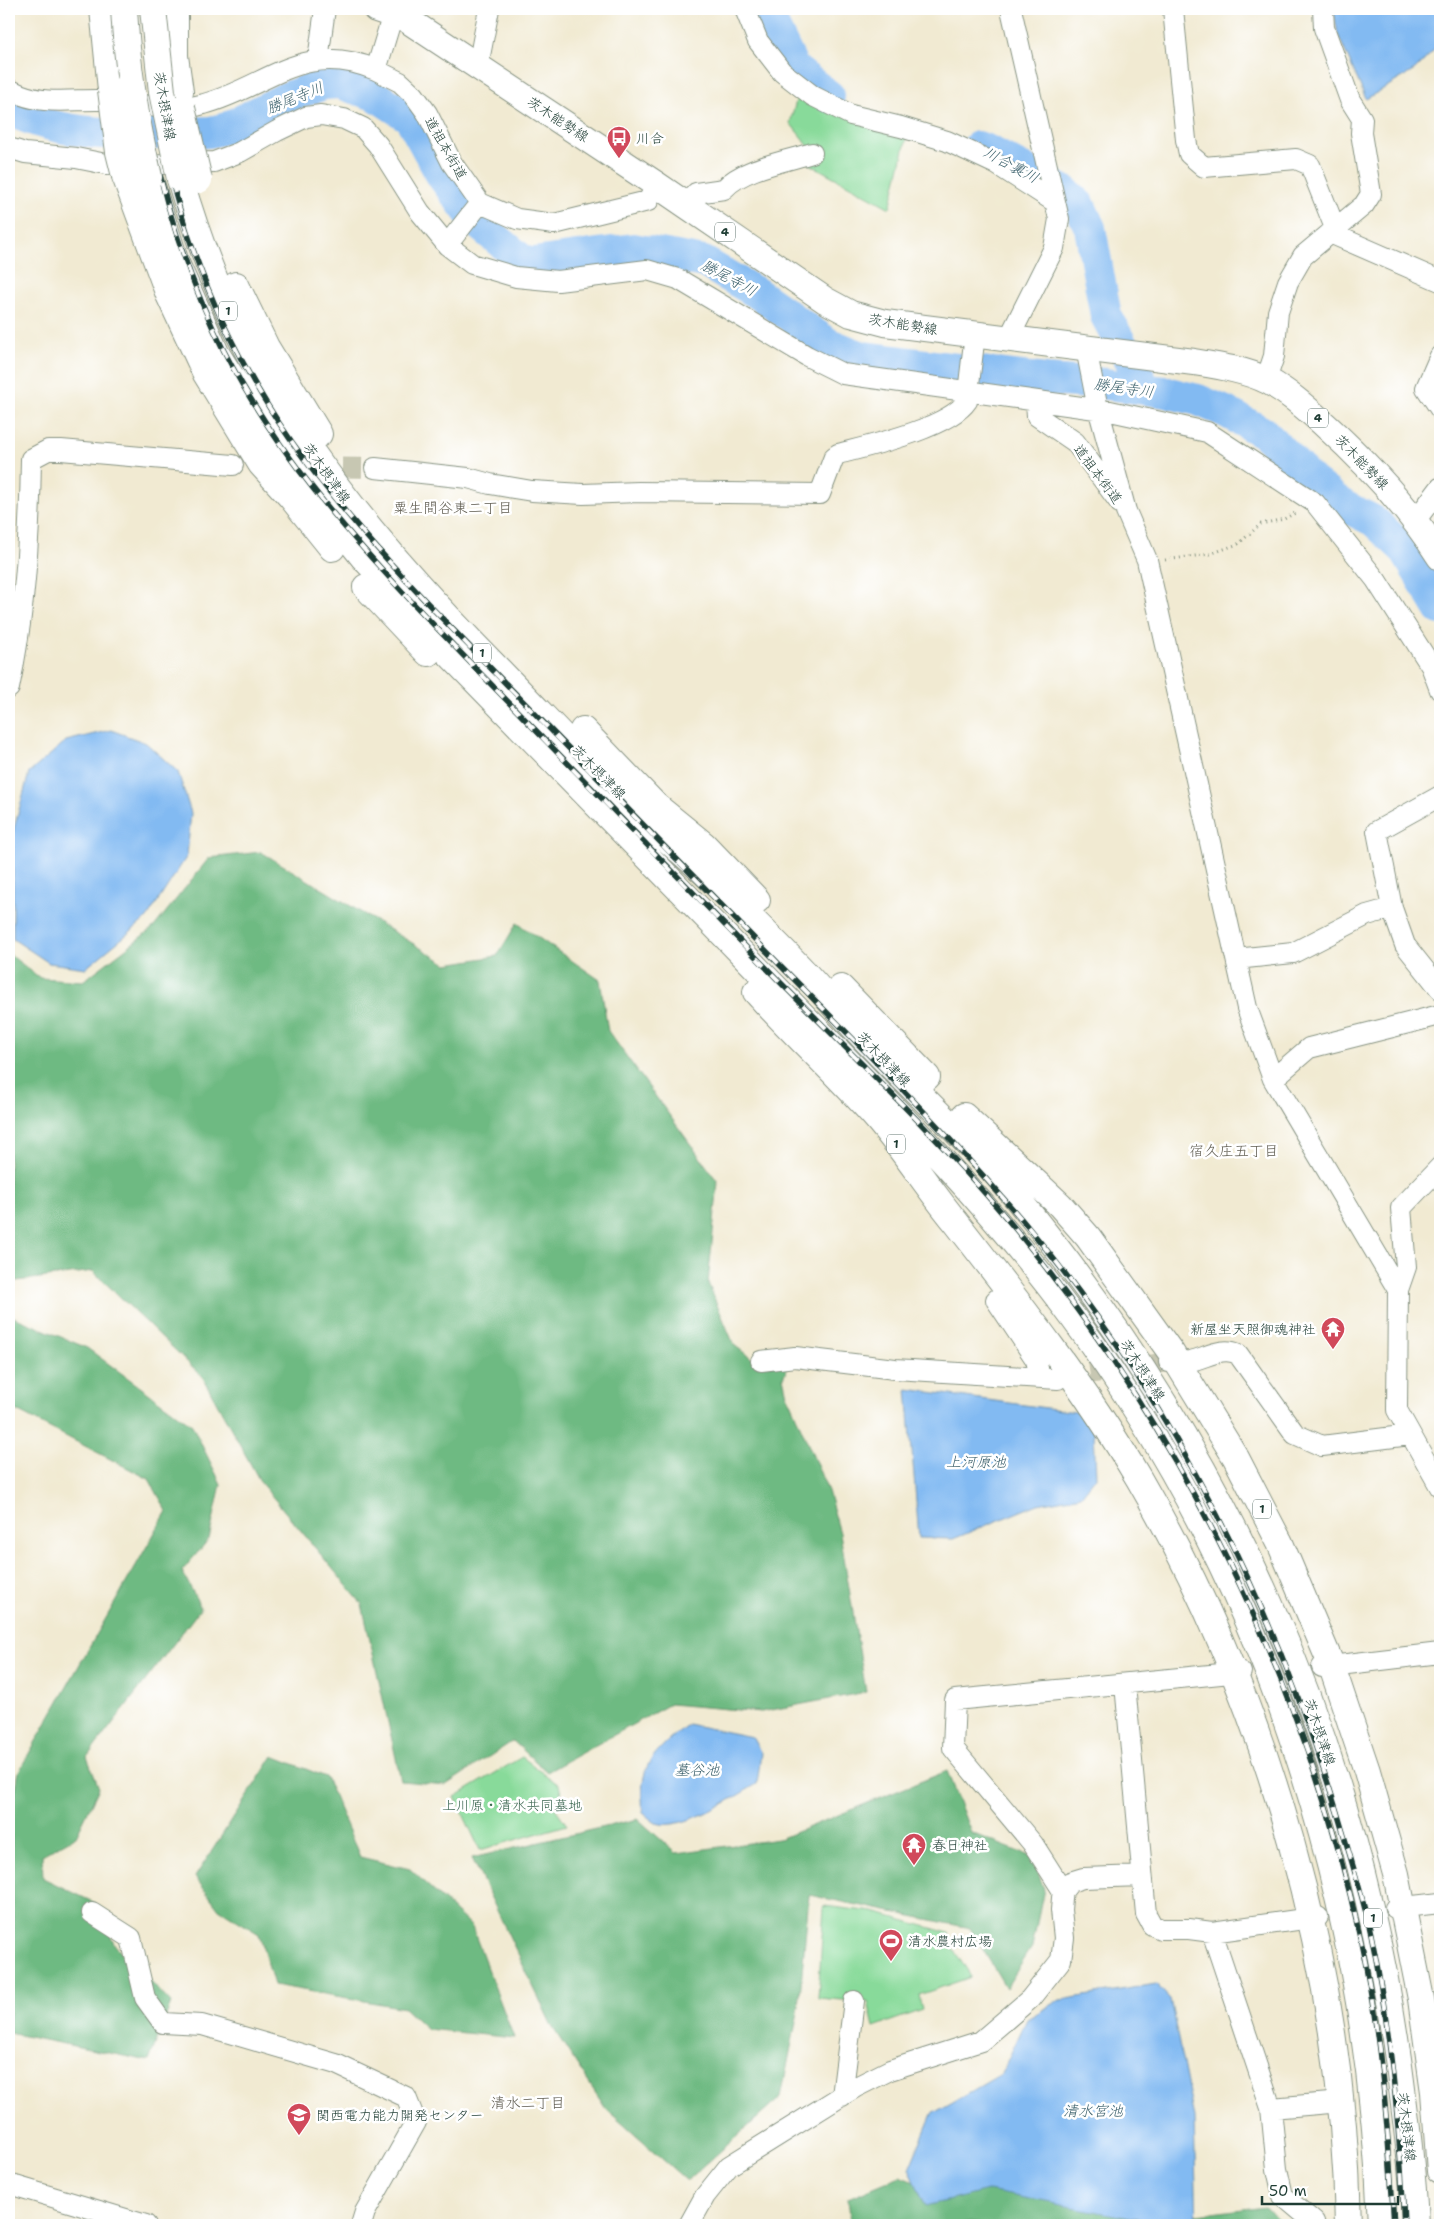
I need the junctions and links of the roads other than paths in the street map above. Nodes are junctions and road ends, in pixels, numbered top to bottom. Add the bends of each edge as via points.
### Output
1 (103, 9) edge
2 (124, 9) edge
3 (153, 9) edge
4 (175, 9) edge
5 (326, 9) edge
6 (489, 9) edge
7 (745, 9) edge
8 (1011, 9) edge
9 (1173, 9) edge
10 (1323, 9) edge
11 (385, 11) edge
12 (318, 60) junction
13 (478, 66) junction
14 (376, 70) junction
15 (9, 96) edge
16 (9, 148) edge
17 (812, 153) dead end
18 (137, 177) junction
19 (190, 180) junction
20 (657, 185) junction
21 (1054, 198) junction
22 (480, 203) junction
23 (686, 205) junction
24 (1333, 230) junction
25 (447, 245) junction
26 (1440, 281) edge
27 (976, 334) junction
28 (1009, 338) junction
29 (1095, 352) junction
30 (1440, 356) edge
31 (1266, 380) junction
32 (968, 391) junction
33 (1036, 402) junction
34 (1098, 407) junction
35 (1440, 409) edge
36 (233, 465) dead end
37 (375, 468) tunnel mouth
38 (1440, 488) edge
39 (291, 497) junction
40 (1126, 511) junction
41 (1415, 521) junction
42 (1440, 557) edge
43 (424, 628) junction
44 (9, 688) edge
45 (1440, 690) edge
46 (583, 730) junction
47 (1440, 796) edge
48 (687, 856) junction
49 (1392, 908) junction
50 (1236, 959) junction
51 (1440, 989) edge
52 (1440, 1015) edge
53 (1273, 1079) junction
54 (1440, 1167) edge
55 (1032, 1186) junction
56 (992, 1268) junction
57 (1009, 1289) junction
58 (1398, 1290) junction
59 (761, 1361) dead end
60 (1173, 1362) junction
61 (1410, 1435) junction
62 (1440, 1487) edge
63 (1214, 1552) junction
64 (1276, 1617) junction
65 (1440, 1653) edge
66 (1292, 1656) junction
67 (1327, 1666) junction
68 (1237, 1673) junction
69 (1125, 1684) junction
70 (1329, 1858) junction
71 (1142, 1876) junction
72 (1063, 1891) junction
73 (1440, 1903) edge
74 (1399, 1908) junction
75 (92, 1913) dead end
76 (1314, 1917) junction
77 (1212, 1932) junction
78 (854, 2002) dead end
79 (1437, 2092) edge
80 (842, 2096) junction
81 (1342, 2102) junction
82 (1271, 2108) junction
83 (1440, 2170) edge
84 (9, 2184) edge
85 (146, 2225) edge
86 (361, 2225) edge
87 (689, 2225) edge
88 (1315, 2225) edge
89 (1348, 2225) edge
90 (1365, 2225) edge
91 (1382, 2225) edge
92 (1415, 2225) edge
93 (1429, 2225) edge

1 - 18 main road, bridge via 119,152
2 - 18 main road, 茨木摂津線 / 1, bridge via 128,65 137,119
3 - 19 main road, 茨木摂津線 / 1, bridge via 162,92
4 - 19 main road, bridge via 175,56
5 - 12 street
6 - 13 street
7 - 21 street via 758,41 782,72 813,96 851,115 947,141 996,164
8 - 21 street
9 - 24 street via 1190,154 1204,167 1296,159 1310,165
10 - 24 street via 1324,28 1350,100 1362,119 1361,133 1371,194 1364,205
11 - 13 main road, 茨木能勢線 / 4 via 406,18
11 - 14 street
12 - 14 street, 道祖本街道
12 - 15 street via 278,71 202,105 167,107 102,100 64,102 26,97 13,91
13 - 20 main road, 茨木能勢線 / 4
14 - 22 street, 道祖本街道 via 400,82 414,95 427,113 452,163
16 - 25 street via 106,164 214,162 306,118 316,115 336,117 357,124 378,145 420,212
17 - 23 street via 747,174 730,182 724,189 696,193
18 - 39 main road via 169,295 206,374 261,464
18 - 43 main road, 茨木摂津線 / 1 via 216,353 258,419 315,497 363,557 417,615
19 - 46 main road, 1 via 248,312 280,372 330,451 356,487 443,587
19 - 48 main road, 茨木摂津線 / 1 via 209,266 242,342 268,389 359,517 436,605 618,792
20 - 22 street via 648,201 554,224 517,219
20 - 23 main road, 茨木能勢線 / 4
21 - 28 street via 1059,219 1054,248
22 - 25 street
23 - 27 main road, 茨木能勢線 / 4 via 825,300 851,314 885,323
24 - 26 street
24 - 31 street via 1303,256 1288,282 1278,312 1274,356
25 - 32 street via 472,264 516,277 558,281 646,270 678,279 843,374
27 - 28 main road, 茨木能勢線 / 4
27 - 32 street
28 - 29 main road, 茨木能勢線 / 4
29 - 31 main road, 茨木能勢線 / 4 via 1228,368
29 - 34 street
30 - 35 street via 1426,388
31 - 41 main road, 茨木能勢線 / 4 via 1292,394 1351,448
32 - 33 street
32 - 37 street via 961,409 943,419 916,431 838,454 820,494 583,494 532,491 468,478
33 - 34 street
33 - 40 street, 道祖本街道 via 1037,416 1075,442
34 - 40 street
34 - 45 street via 1207,432 1315,503 1376,580 1430,666
36 - 44 street via 61,450 48,450 31,459 30,527 17,652
38 - 41 street
39 - 43 main road via 303,505 410,620
39 - 56 main road, 1 via 404,628 878,1119 972,1226
40 - 50 street via 1147,560
41 - 42 main road, 茨木能勢線 / 4
43 - 63 main road, 茨木摂津線 / 1 via 861,1075 991,1214 1103,1361 1170,1468
46 - 48 main road, 1 via 614,772
46 - 55 main road, 1 via 655,805 703,844
47 - 49 street via 1377,832
48 - 64 main road, 茨木摂津線 / 1 via 969,1143 1018,1200 1103,1311 1164,1402 1218,1495
49 - 50 street via 1367,915 1294,953
49 - 51 street via 1405,945
50 - 53 street via 1247,1008
52 - 53 street via 1309,1048
53 - 58 street
54 - 58 street via 1401,1208 1406,1267
55 - 60 main road, 1 via 1072,1218 1088,1237
55 - 64 main road, 1 via 1132,1323 1185,1404 1258,1544 1270,1581
56 - 57 main road, 1
56 - 63 main road, 1 via 1002,1261 1010,1264 1078,1356 1171,1498
57 - 59 street via 996,1300 1049,1378 895,1369 795,1357
57 - 68 main road, 1 via 1054,1350 1139,1479
58 - 61 street via 1398,1410
60 - 61 street via 1223,1351 1238,1354 1295,1434 1322,1446
60 - 67 main road, 1 via 1236,1458 1280,1543
61 - 62 street
63 - 70 main road, 茨木摂津線 / 1 via 1280,1702
64 - 66 main road, 茨木摂津線 / 1
65 - 67 street
66 - 92 main road, 茨木摂津線 / 1 via 1337,1781 1375,1927 1411,2152
66 - 93 main road via 1317,1693 1334,1730 1392,1922 1420,2093
67 - 74 main road, 1 via 1367,1771
68 - 69 street
68 - 76 main road, 1
69 - 71 street
69 - 72 street via 955,1700 953,1748 1033,1844
70 - 90 main road, 1 via 1329,1918 1358,2116
70 - 91 main road, 茨木摂津線 / 1 via 1348,1938 1369,2058
71 - 72 street via 1076,1879
71 - 77 street via 1146,1914 1152,1924 1161,1929
72 - 80 street via 1061,1960 1030,1999 981,2041 890,2070
73 - 74 street
74 - 79 main road, 1 via 1421,1999
75 - 86 street via 130,1938 145,1998 163,2023 202,2025 336,2064 406,2097 416,2122 365,2212
76 - 77 street
76 - 81 main road, 1
77 - 82 street
78 - 80 street
79 - 83 main road, 1
80 - 87 street via 729,2166 705,2196
81 - 82 street
81 - 89 main road, 1
82 - 88 street via 1276,2169 1282,2196
84 - 85 street

